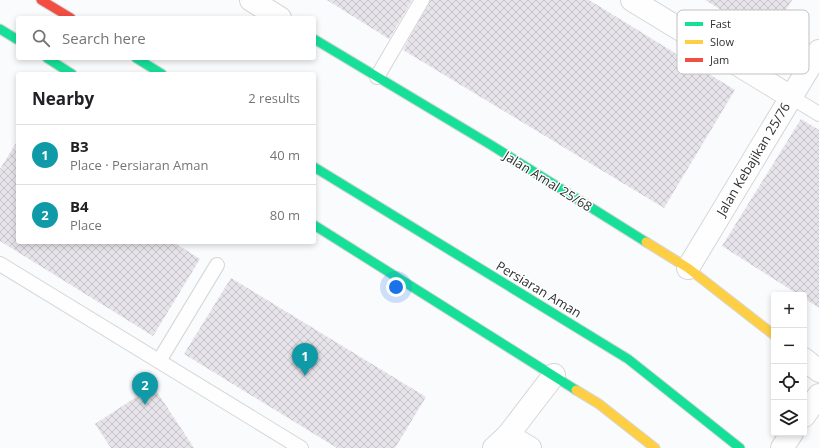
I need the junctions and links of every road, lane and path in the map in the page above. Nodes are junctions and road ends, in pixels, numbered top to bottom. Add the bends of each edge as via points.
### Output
1 (41, 0) edge
2 (251, 0) edge
3 (422, 0) edge
4 (632, 0) edge
5 (67, 16) edge
6 (277, 16) edge
7 (677, 27) edge
8 (0, 29) edge
9 (16, 39) edge
10 (316, 40) edge
11 (819, 51) edge
12 (49, 60) edge
13 (139, 60) edge
14 (809, 67) edge
15 (69, 72) edge
16 (159, 72) edge
17 (753, 74) edge
18 (805, 74) edge
19 (377, 77) junction
20 (791, 97) junction
21 (819, 114) edge
22 (316, 168) edge
23 (316, 227) edge
24 (0, 264) edge
25 (216, 265) dead end
26 (688, 268) junction
27 (771, 333) edge
28 (158, 361) junction
29 (807, 361) edge
30 (819, 371) edge
31 (554, 376) junction
32 (819, 395) edge
33 (807, 412) edge
34 (790, 436) edge
35 (501, 442) edge
36 (301, 448) edge
37 (530, 448) edge
38 (655, 448) edge
39 (740, 448) edge
40 (782, 448) edge

1 - 5 street
2 - 6 street
3 - 19 lane
4 - 7 street
8 - 9 street
10 - 19 street, Jalan Amal 25/68
11 - 14 street, Jalan Kebajikan 25/76
12 - 15 street
13 - 16 street
17 - 20 street
18 - 20 street, Jalan Kebajikan 25/76
19 - 26 street, Jalan Amal 25/68
20 - 21 lane
20 - 26 street, Jalan Kebajikan 25/76
22 - 39 street, Persiaran Aman via 628,359
23 - 31 street
24 - 28 lane
25 - 28 lane
26 - 27 street, Jalan Amal 25/68
28 - 36 lane
29 - 30 street
31 - 35 street
31 - 38 street via 600,404
32 - 33 street
34 - 40 street
35 - 37 street

